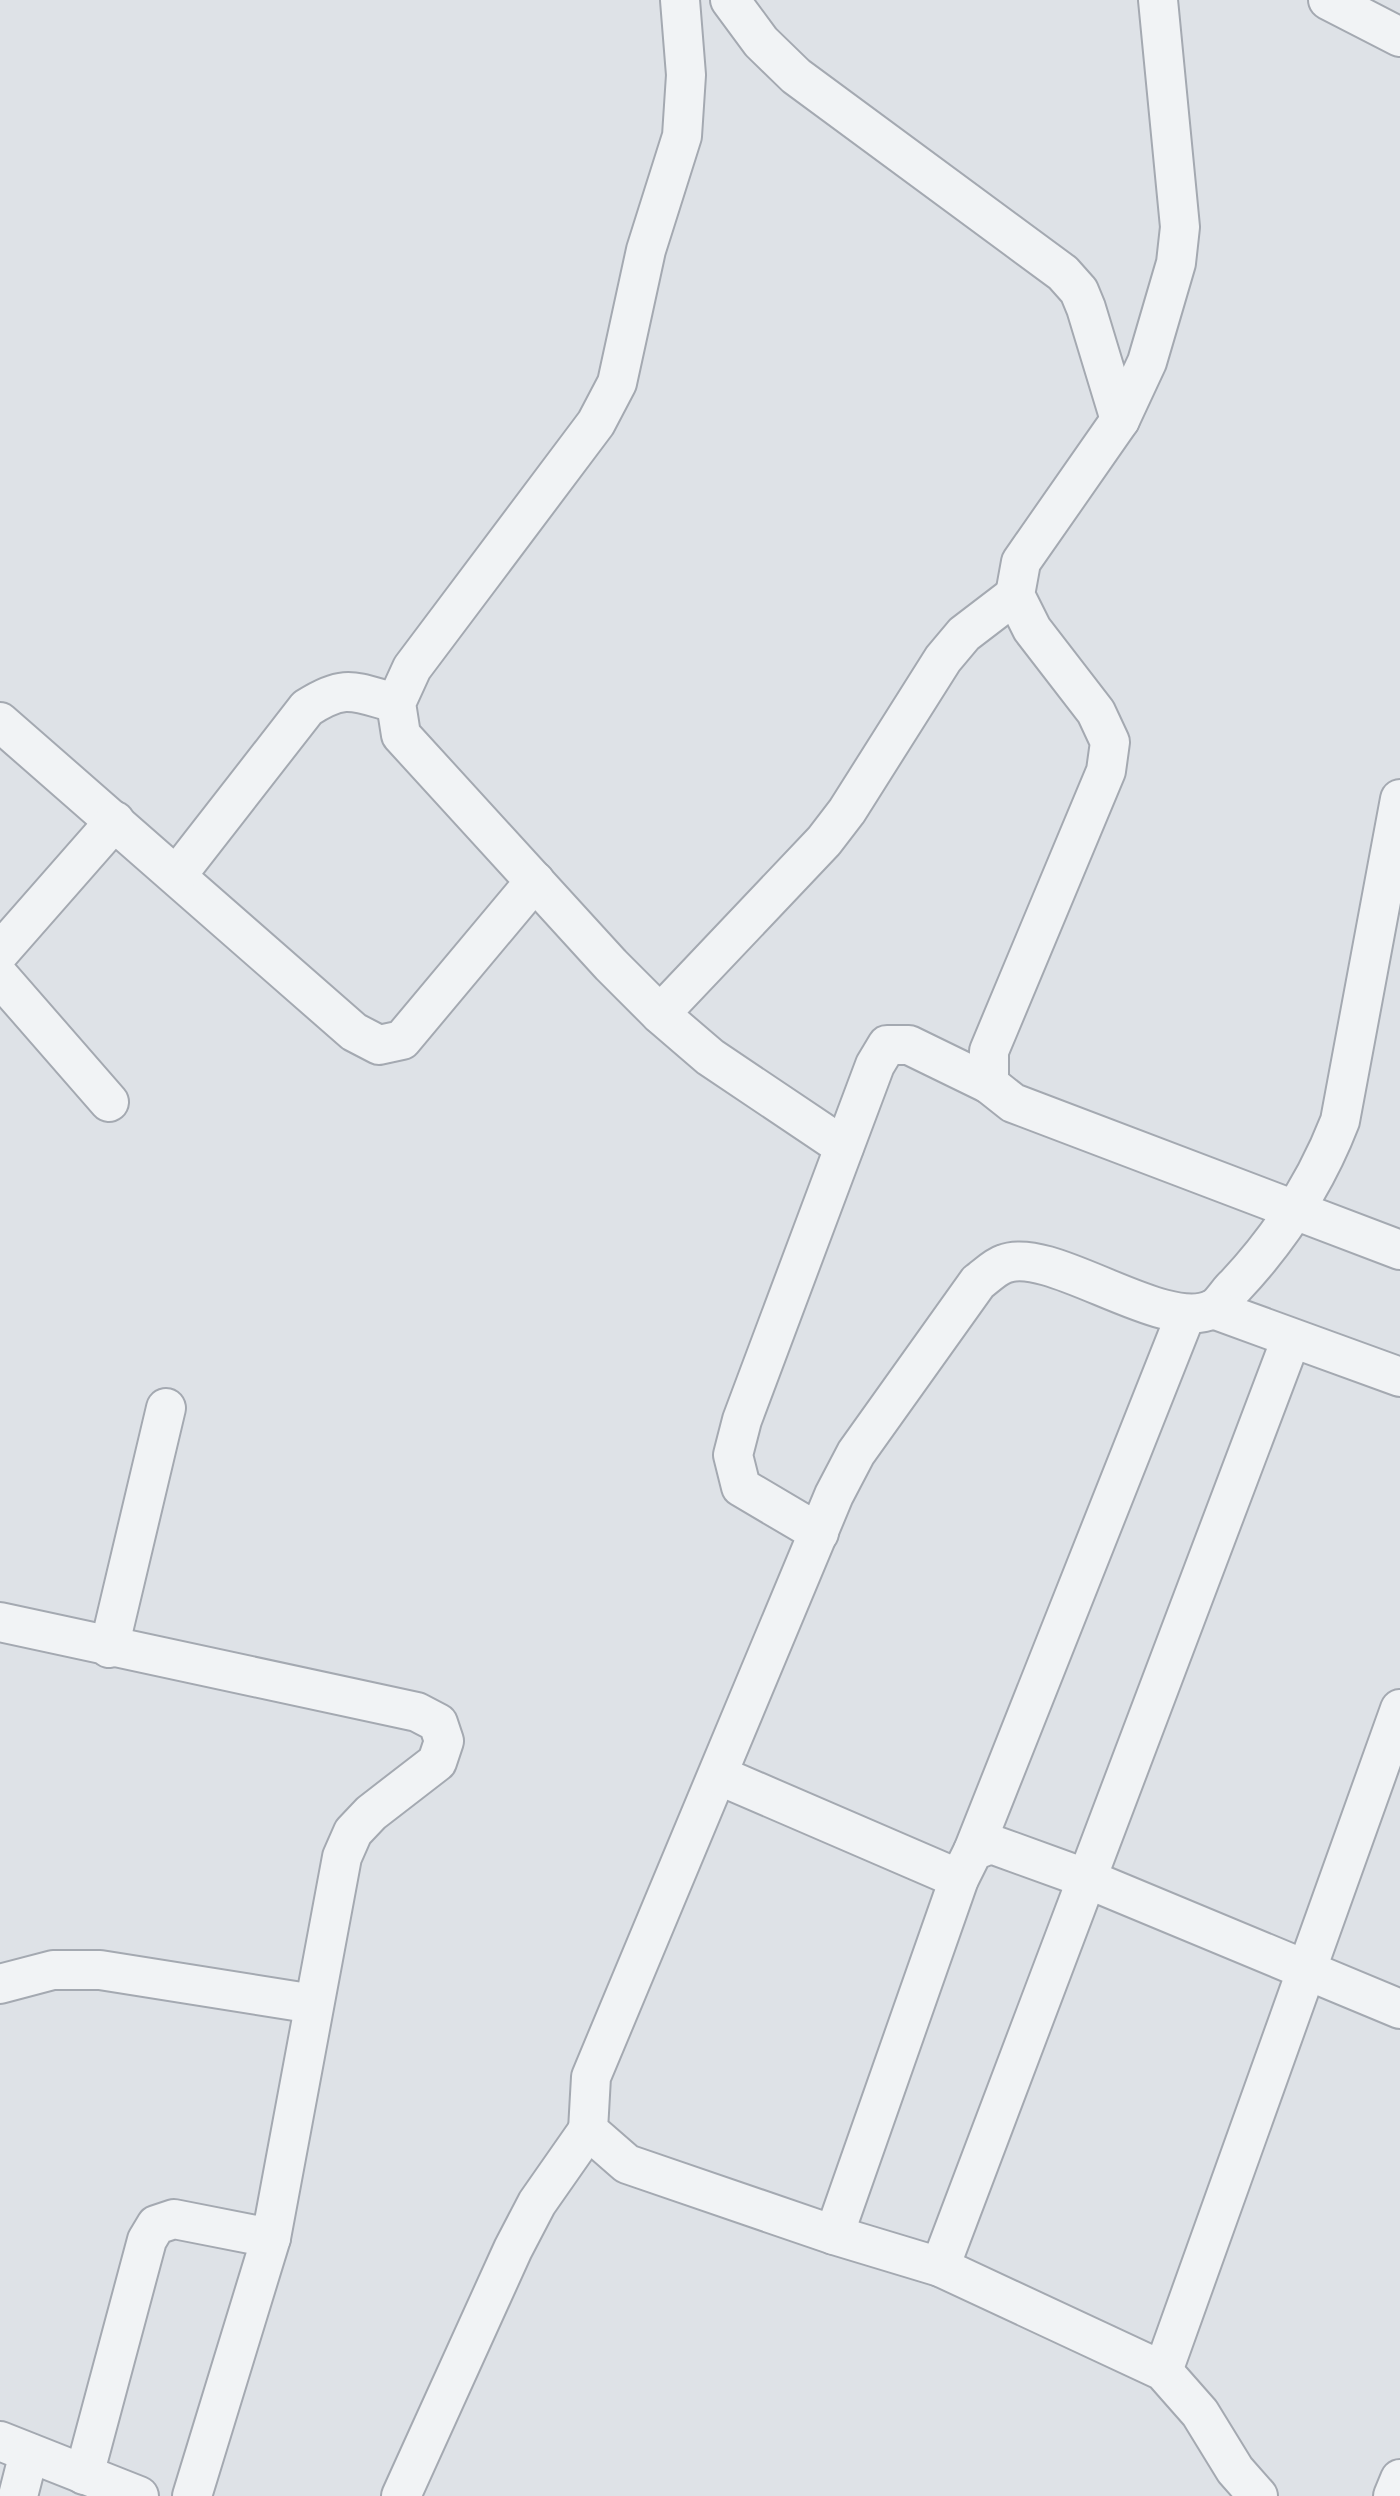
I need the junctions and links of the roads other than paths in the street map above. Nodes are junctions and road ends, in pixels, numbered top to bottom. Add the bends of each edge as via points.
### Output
1 (680, 0) edge
2 (730, 0) edge
3 (1158, 0) edge
4 (1328, 0) edge
5 (1400, 37) edge
6 (1120, 420) junction
7 (1015, 595) junction
8 (396, 703) junction
9 (0, 722) edge
10 (1400, 799) edge
11 (115, 821) junction
12 (177, 875) junction
13 (534, 881) junction
14 (0, 952) edge
15 (0, 978) edge
16 (660, 1014) junction
17 (989, 1084) junction
18 (109, 1102) dead end
19 (844, 1147) junction
20 (1294, 1211) junction
21 (1400, 1250) edge
22 (1199, 1311) junction
23 (1292, 1339) junction
24 (1400, 1377) edge
25 (166, 1408) dead end
26 (819, 1533) junction
27 (0, 1622) edge
28 (109, 1648) junction
29 (1400, 1709) edge
30 (718, 1776) junction
31 (966, 1865) junction
32 (1085, 1878) junction
33 (1305, 1971) junction
34 (0, 1984) edge
35 (314, 2004) junction
36 (1400, 2009) edge
37 (588, 2130) junction
38 (834, 2235) junction
39 (271, 2238) junction
40 (940, 2267) junction
41 (1163, 2371) junction
42 (14, 2447) edge
43 (84, 2475) junction
44 (1400, 2479) edge
45 (18, 2496) edge
46 (139, 2496) edge
47 (192, 2496) edge
48 (401, 2496) edge
49 (1258, 2496) edge
50 (1393, 2496) edge

1 - 8 street via 686,75 682,135 646,250 617,383 596,423 412,668
2 - 6 street via 761,42 796,76 1063,273 1087,308
3 - 6 street via 1180,227 1176,263 1147,362
4 - 5 street
6 - 7 street via 1021,562
7 - 16 street via 957,642 824,841
7 - 17 street via 1032,629 1096,712 1110,742 1106,771 989,1051
8 - 12 street via 352,692 331,693 307,708
8 - 13 street via 401,735
9 - 11 street
10 - 20 street via 1340,1121 1322,1168
11 - 12 street
11 - 14 street
12 - 13 street via 354,1032 379,1045 402,1040
13 - 16 street
15 - 18 street
16 - 19 street via 710,1057
17 - 19 street via 909,1045 887,1045
17 - 20 street via 1013,1103
19 - 26 street via 733,1455 741,1487
20 - 21 street
20 - 22 street via 1242,1278
22 - 23 street
22 - 26 street via 1149,1304 1043,1265 1003,1264 978,1282 856,1453
22 - 31 street
23 - 24 street
23 - 32 street
25 - 28 street
26 - 30 street
27 - 28 street
28 - 35 street via 417,1712 438,1723 444,1741 437,1762 353,1832 342,1857
29 - 33 street
30 - 31 street
30 - 37 street via 592,2077
31 - 32 street via 991,1844
31 - 38 street
32 - 33 street
32 - 40 street
33 - 36 street
33 - 41 street
34 - 35 street via 53,1970 100,1970
35 - 39 street
37 - 38 street via 627,2164
37 - 48 street via 537,2203 513,2249
38 - 40 street
39 - 43 street via 174,2219 156,2225 147,2240
39 - 47 street
40 - 41 street
41 - 49 street via 1200,2413 1235,2470
42 - 43 street
42 - 45 street
43 - 46 street
44 - 50 street

